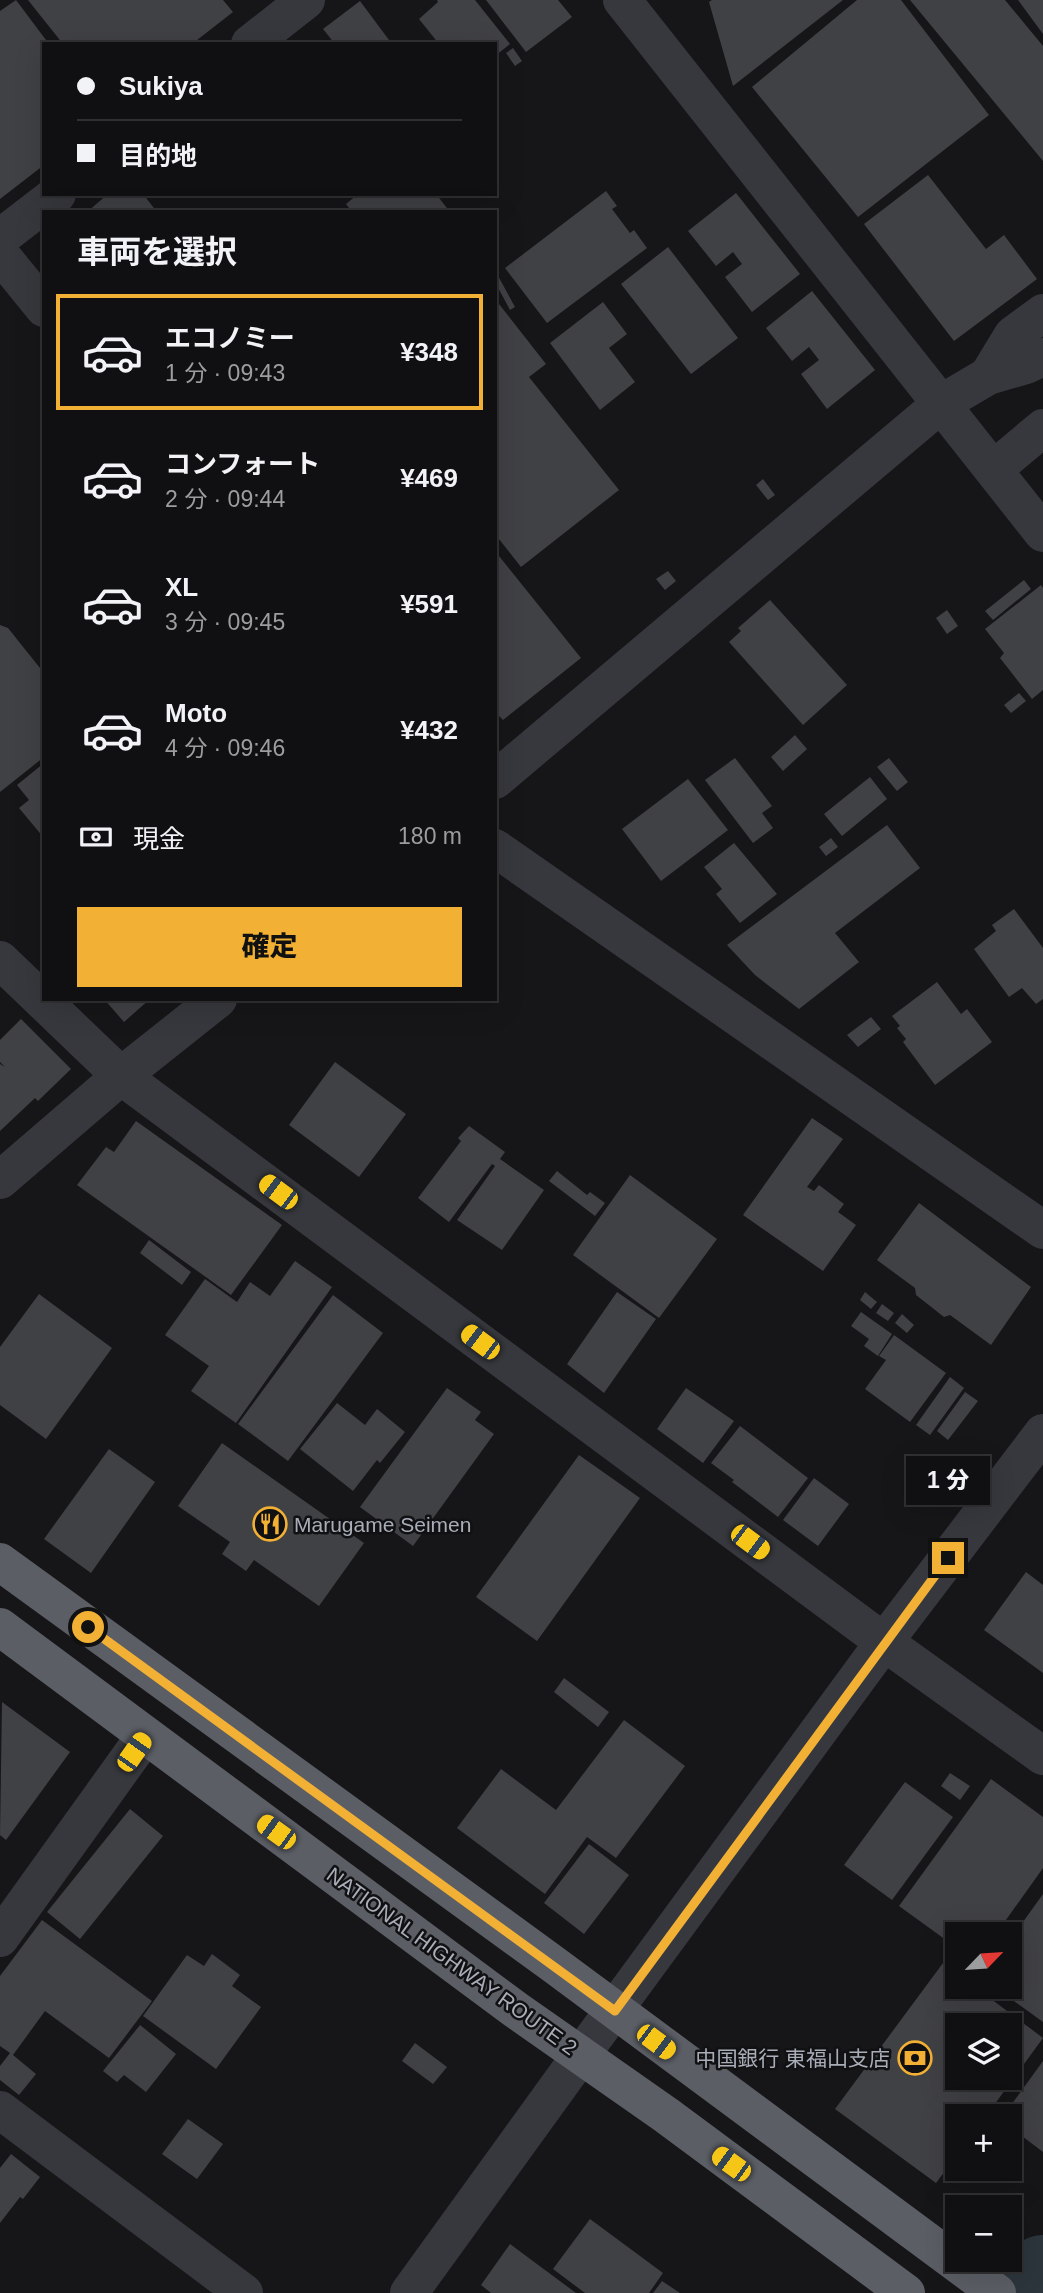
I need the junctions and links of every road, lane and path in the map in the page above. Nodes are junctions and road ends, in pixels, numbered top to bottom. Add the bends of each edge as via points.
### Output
1 (306, 0) edge
2 (622, 0) edge
3 (253, 42) edge
4 (54, 196) edge
5 (0, 238) edge
6 (0, 254) edge
7 (42, 306) edge
8 (1043, 313) edge
9 (1043, 357) edge
10 (988, 376) junction
11 (942, 403) junction
12 (1043, 428) edge
13 (994, 469) junction
14 (1043, 533) edge
15 (497, 778) edge
16 (497, 849) edge
17 (0, 960) edge
18 (42, 1000) edge
19 (43, 1001) edge
20 (215, 1001) edge
21 (121, 1076) junction
22 (0, 1180) edge
23 (1043, 1230) edge
24 (1043, 1433) edge
25 (0, 1562) edge
26 (0, 1627) edge
27 (884, 1642) junction
28 (145, 1736) junction
29 (1043, 1756) edge
30 (0, 1937) edge
31 (615, 2011) junction
32 (580, 2055) junction
33 (0, 2110) edge
34 (244, 2293) edge
35 (409, 2293) edge
36 (906, 2293) edge
37 (998, 2293) edge

1 - 3 street
2 - 11 street
4 - 5 street
6 - 7 street
8 - 10 street via 1013,335
9 - 10 street
10 - 11 street
11 - 13 street
11 - 15 street
12 - 13 street
13 - 14 street
16 - 23 street
17 - 18 street
19 - 21 street
20 - 21 street
21 - 22 street
21 - 27 street
24 - 27 street
25 - 31 highway
26 - 28 highway, NATIONAL HIGHWAY ROUTE 2
27 - 29 street
27 - 31 street
28 - 30 street
28 - 32 highway, NATIONAL HIGHWAY ROUTE 2
31 - 32 street
31 - 37 highway
32 - 35 street
32 - 36 highway, NATIONAL HIGHWAY ROUTE 2
33 - 34 street

